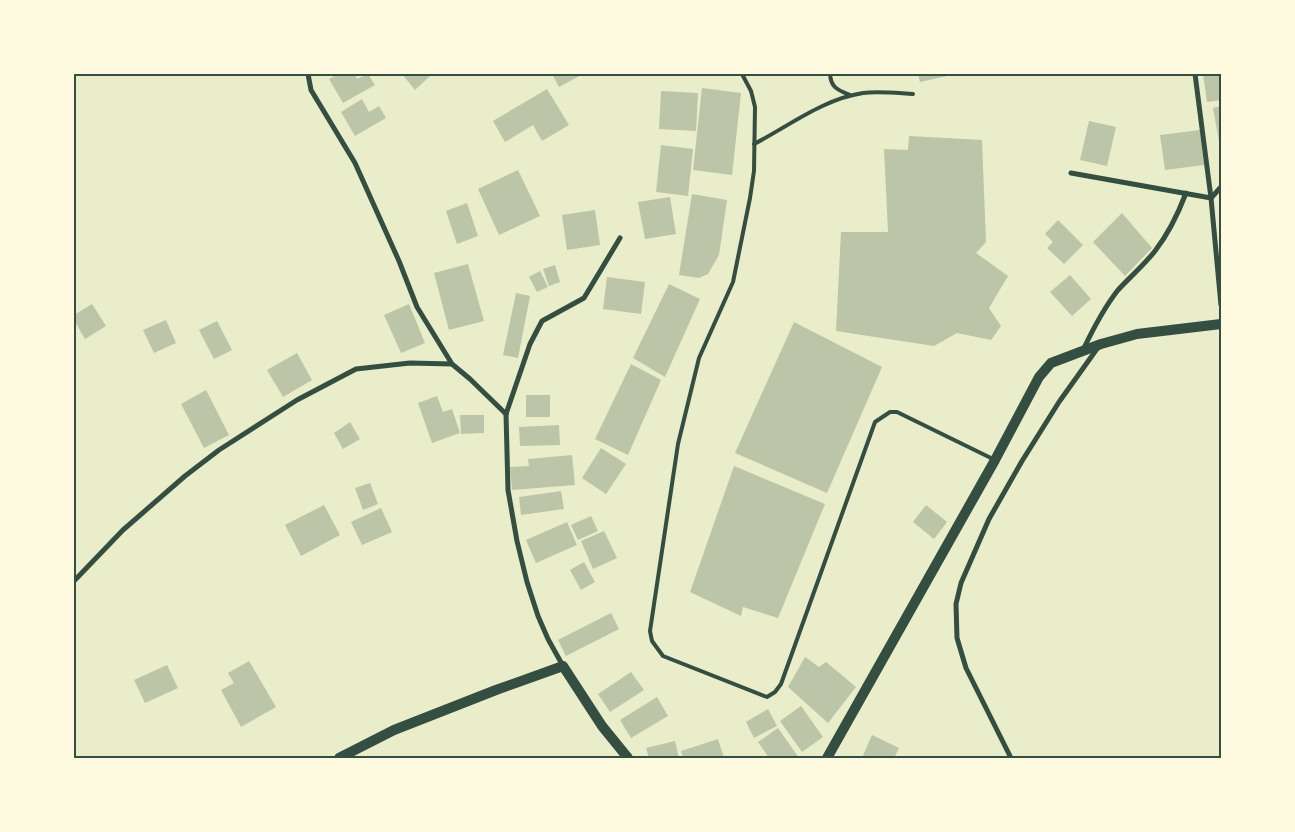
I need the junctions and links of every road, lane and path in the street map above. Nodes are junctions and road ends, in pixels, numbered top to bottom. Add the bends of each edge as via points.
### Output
1 (308, 74) edge
2 (742, 74) edge
3 (830, 74) edge
4 (1195, 74) edge
5 (913, 94) dead end
6 (852, 96) junction
7 (754, 144) junction
8 (1071, 173) dead end
9 (1221, 187) edge
10 (1186, 193) junction
11 (1211, 198) junction
12 (620, 238) dead end
13 (1221, 305) edge
14 (1221, 324) edge
15 (1101, 344) junction
16 (1083, 350) junction
17 (452, 364) junction
18 (506, 414) junction
19 (995, 460) junction
20 (74, 581) edge
21 (563, 666) junction
22 (339, 758) edge
23 (628, 758) edge
24 (827, 758) edge
25 (1010, 758) edge

1 - 17 street via 311,90 355,163 417,307
2 - 7 lane via 755,107
3 - 6 lane via 834,88
4 - 11 street
5 - 6 lane via 887,92
6 - 7 lane via 840,98
7 - 19 lane via 754,171 733,282 699,358 678,444 650,631 658,650 663,656 767,697 782,684 876,422 890,412 897,412
8 - 10 street
9 - 11 street
10 - 11 street
10 - 16 street via 1168,232 1118,290 1098,318
11 - 13 street
12 - 18 street via 584,298 542,321 530,344
14 - 15 main road via 1137,334
15 - 16 main road
15 - 25 street via 1059,402 989,519 961,583 956,604 956,638 966,668
16 - 19 main road via 1051,363 1039,377
17 - 18 street
17 - 20 street via 410,363 356,369 297,400 219,450 186,476 123,530
18 - 21 street via 508,490 516,541 538,616
19 - 24 main road
21 - 22 main road via 394,730
21 - 23 main road via 602,726

